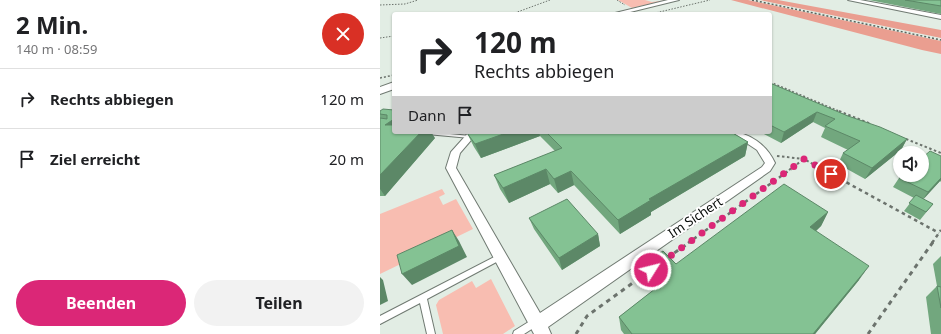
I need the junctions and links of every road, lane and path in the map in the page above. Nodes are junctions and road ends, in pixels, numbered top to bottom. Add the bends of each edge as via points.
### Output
1 (418, 0) edge
2 (550, 0) edge
3 (676, 0) edge
4 (710, 0) edge
5 (851, 0) edge
6 (380, 5) edge
7 (517, 12) edge
8 (623, 12) edge
9 (659, 12) edge
10 (941, 17) edge
11 (392, 36) edge
12 (380, 38) edge
13 (392, 75) edge
14 (380, 78) edge
15 (772, 83) edge
16 (392, 86) edge
17 (380, 91) edge
18 (877, 127) edge
19 (472, 134) edge
20 (738, 134) edge
21 (905, 138) edge
22 (941, 153) edge
23 (768, 155) junction
24 (804, 159) junction
25 (940, 232) edge
26 (501, 256) junction
27 (664, 260) edge
28 (658, 265) edge
29 (423, 297) junction
30 (380, 320) edge
31 (539, 326) edge
32 (431, 334) edge
33 (517, 334) edge
34 (576, 334) edge
35 (868, 334) edge

1 - 6 path via 405,4
2 - 7 path
3 - 8 main road
4 - 9 path
5 - 10 main road
11 - 12 path
13 - 14 path
15 - 18 path
16 - 17 main road
19 - 26 street via 455,152 451,168
20 - 23 street via 759,146
21 - 22 path
23 - 24 path
23 - 31 street, Im Sichert via 770,162 766,169 570,301
24 - 25 path
24 - 27 path
25 - 35 path
26 - 29 lane
26 - 31 street
28 - 34 path via 587,316
29 - 30 lane
29 - 32 lane
31 - 33 lane

